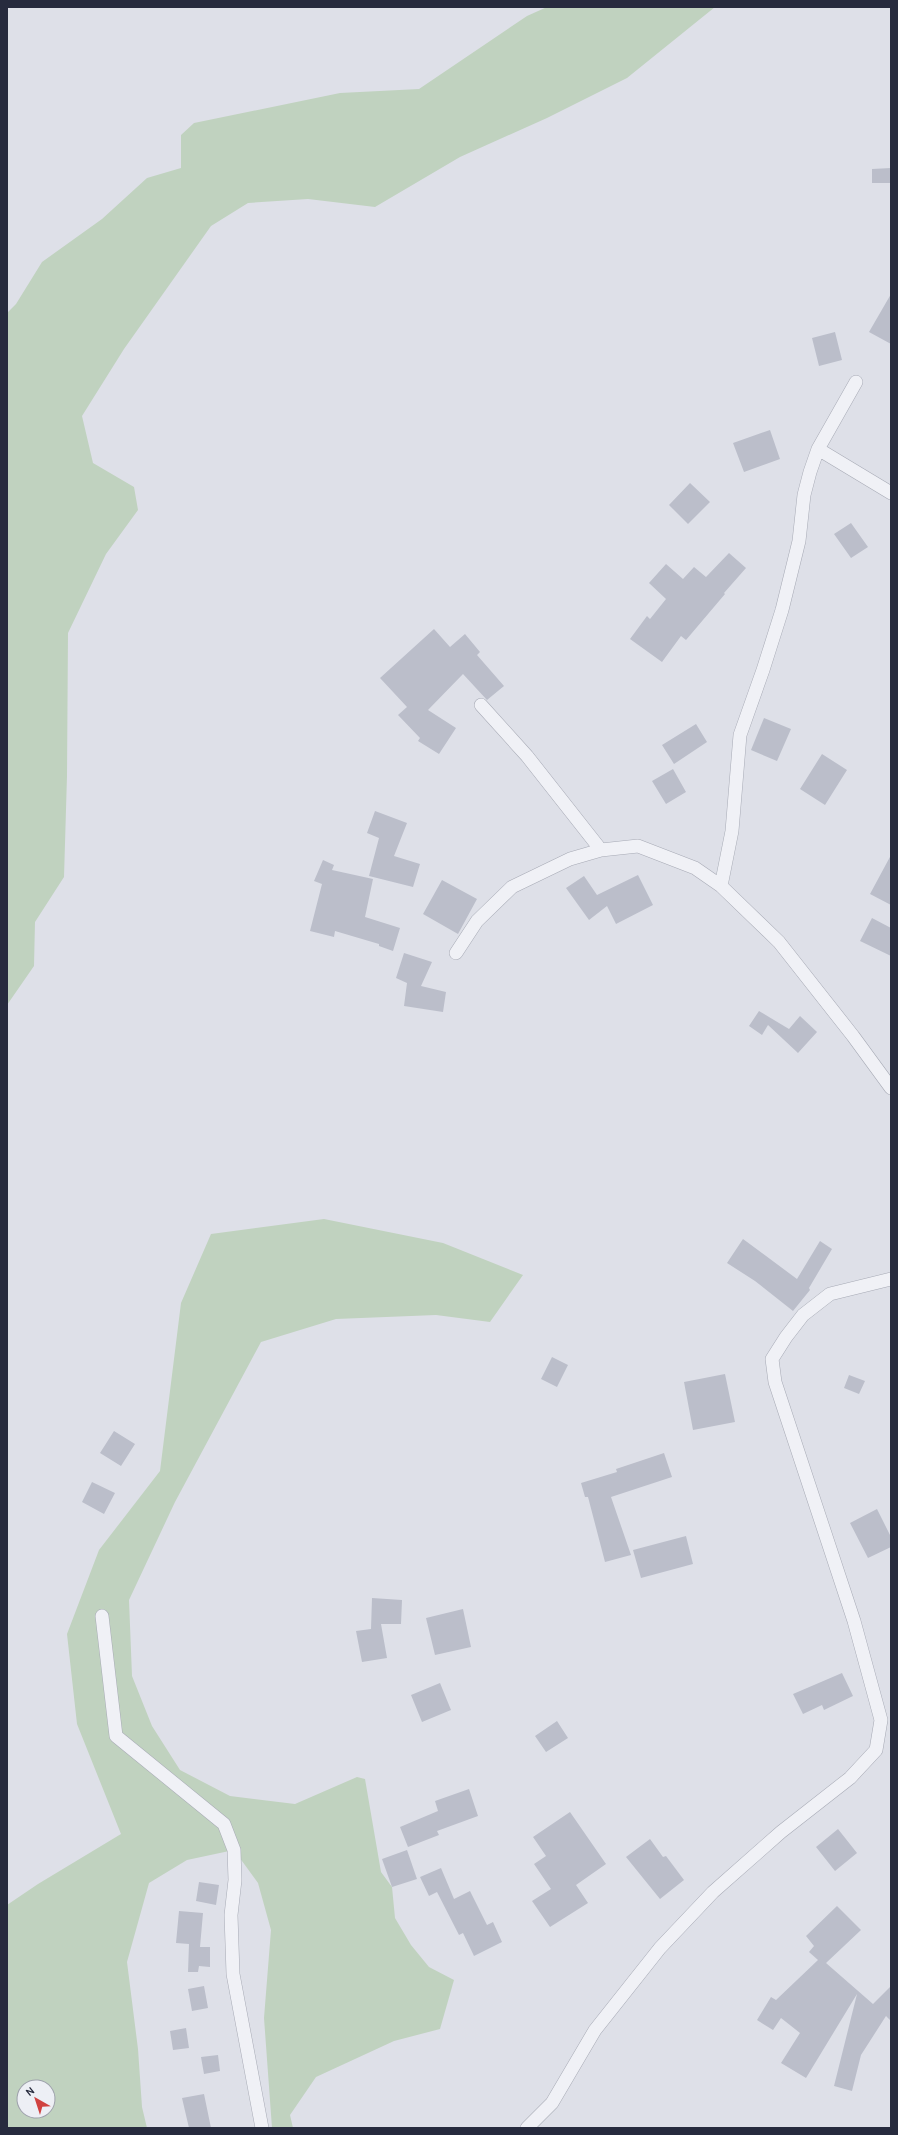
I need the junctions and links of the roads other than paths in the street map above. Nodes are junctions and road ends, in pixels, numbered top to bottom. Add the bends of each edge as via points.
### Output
1 (856, 382) dead end
2 (818, 449) junction
3 (891, 493) edge
4 (481, 706) dead end
5 (602, 850) junction
6 (721, 886) junction
7 (456, 953) dead end
8 (891, 1088) edge
9 (891, 1279) edge
10 (102, 1616) dead end
11 (262, 2128) edge
12 (527, 2128) edge

1 - 2 street
2 - 3 street
2 - 6 street via 804,495 799,541 782,610 764,670 740,735 732,831
4 - 5 street via 527,756
5 - 6 street via 638,846 695,868
5 - 7 street via 570,859 512,887 477,922
6 - 8 street via 779,942
9 - 12 street via 830,1294 803,1315 772,1359 775,1382 854,1621 881,1720 876,1750 850,1778 781,1832 713,1892 660,1948 595,2030 552,2103
10 - 11 street via 116,1736 224,1824 234,1850 235,1880 231,1915 233,1974

